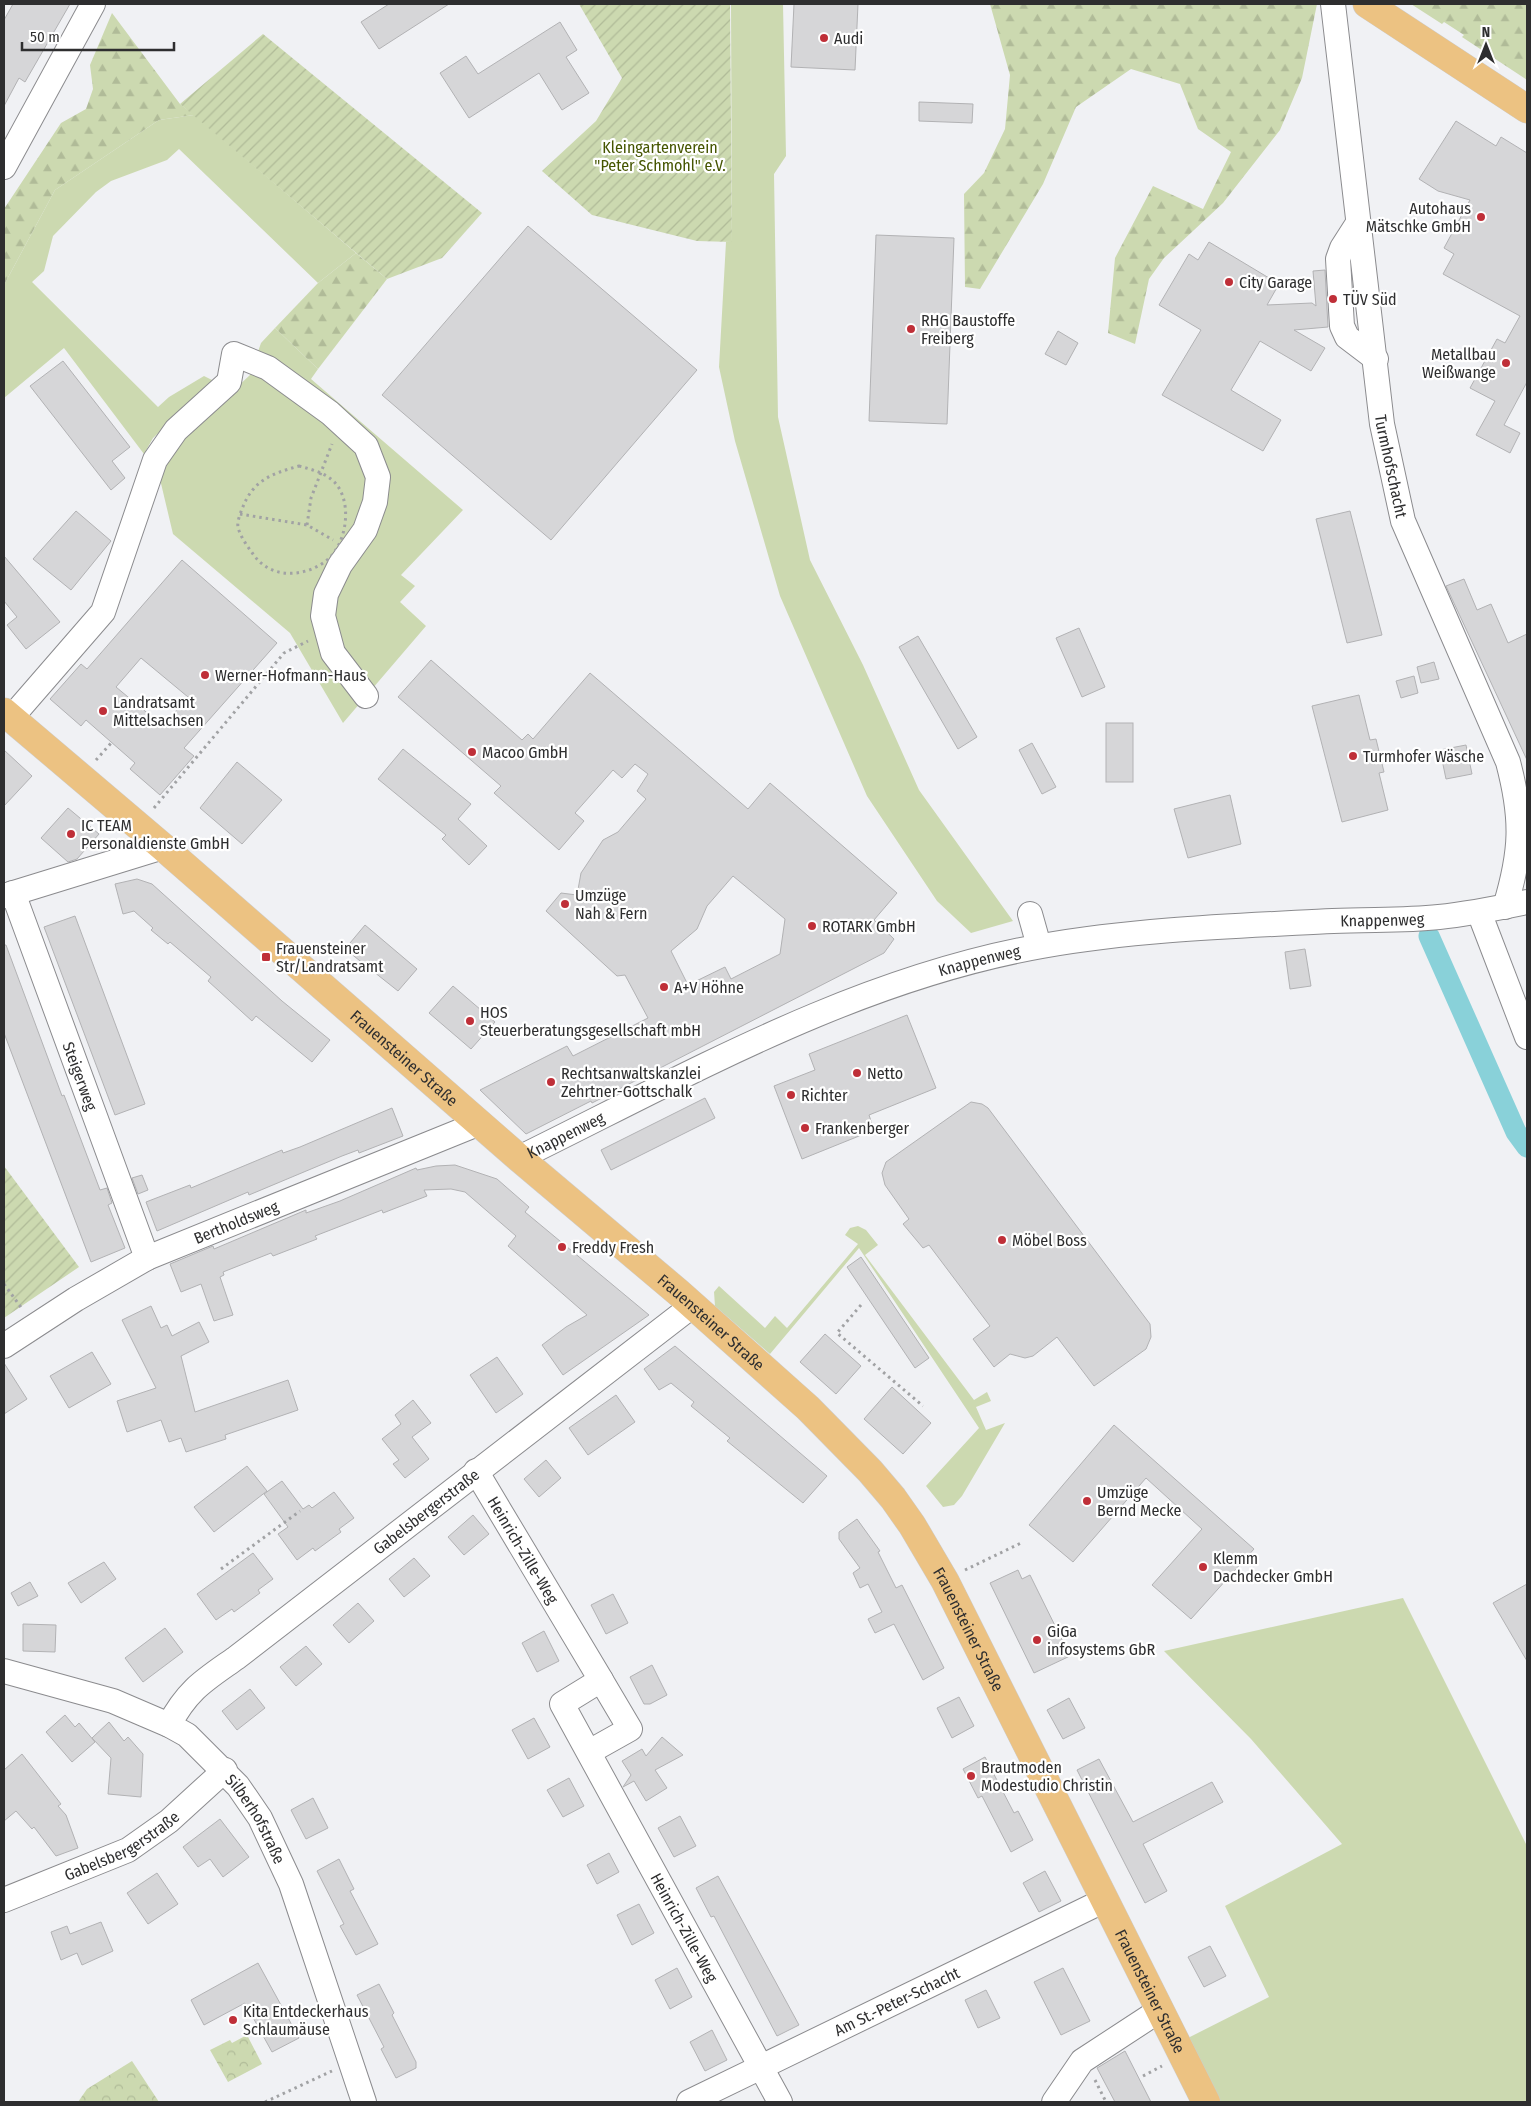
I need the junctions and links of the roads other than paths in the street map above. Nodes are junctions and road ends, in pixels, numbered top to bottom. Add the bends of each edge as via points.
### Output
1 (93, 4) edge
2 (1333, 4) edge
3 (1367, 4) edge
4 (1527, 109) edge
5 (4, 167) edge
6 (366, 696) dead end
7 (7, 715) edge
8 (162, 847) junction
9 (9, 895) edge
10 (1516, 904) edge
11 (1479, 912) junction
12 (1030, 914) dead end
13 (1039, 946) junction
14 (1527, 1037) edge
15 (480, 1123) junction
16 (519, 1158) junction
17 (147, 1258) junction
18 (692, 1306) junction
19 (4, 1346) edge
20 (476, 1471) junction
21 (4, 1671) edge
22 (601, 1680) junction
23 (169, 1724) junction
24 (589, 1752) junction
25 (225, 1770) junction
26 (4, 1900) edge
27 (1105, 1900) junction
28 (1160, 2010) junction
29 (761, 2067) junction
30 (364, 2102) edge
31 (689, 2102) edge
32 (780, 2102) edge
33 (1054, 2102) edge
34 (1206, 2102) edge

1 - 5 street
2 - 10 street, Turmhofschacht via 1382,424 1402,521 1508,762 1519,811
3 - 4 main road
6 - 7 street via 333,653 323,616 326,594 345,546 365,530 375,502 378,477 366,446 340,422 268,368 234,354 229,382 176,430 156,460 103,612
7 - 8 main road, Frauensteiner Straße
8 - 9 street
8 - 15 main road, Frauensteiner Straße
9 - 17 street, Steigerweg
10 - 11 street, Knappenweg
11 - 13 street, Knappenweg via 1410,920 1183,929 1102,936
11 - 14 street
12 - 13 street
13 - 16 street, Knappenweg via 948,969 816,1013
15 - 16 main road, Frauensteiner Straße
15 - 17 street, Bertholdsweg
16 - 18 main road, Frauensteiner Straße
17 - 19 street, Bertholdsweg
18 - 20 street, Gabelsbergerstraße
18 - 27 main road, Frauensteiner Straße via 808,1408 870,1471 912,1525 945,1581
20 - 22 street, Heinrich-Zille-Weg
20 - 23 street, Gabelsbergerstraße via 193,1689
21 - 23 street, Silberhofstraße via 113,1701
22 - 24 street, Heinrich-Zille-Weg via 562,1704
22 - 24 street, Heinrich-Zille-Weg via 630,1729
23 - 25 street, Silberhofstraße via 187,1735
24 - 29 street, Heinrich-Zille-Weg
25 - 26 street, Gabelsbergerstraße via 169,1822 128,1850
25 - 30 street, Silberhofstraße via 260,1818 291,1884
27 - 28 main road, Frauensteiner Straße
27 - 29 street, Am St.-Peter-Schacht
28 - 33 street via 1082,2061
28 - 34 main road, Frauensteiner Straße
29 - 31 street, Am St.-Peter-Schacht
29 - 32 street, Heinrich-Zille-Weg

